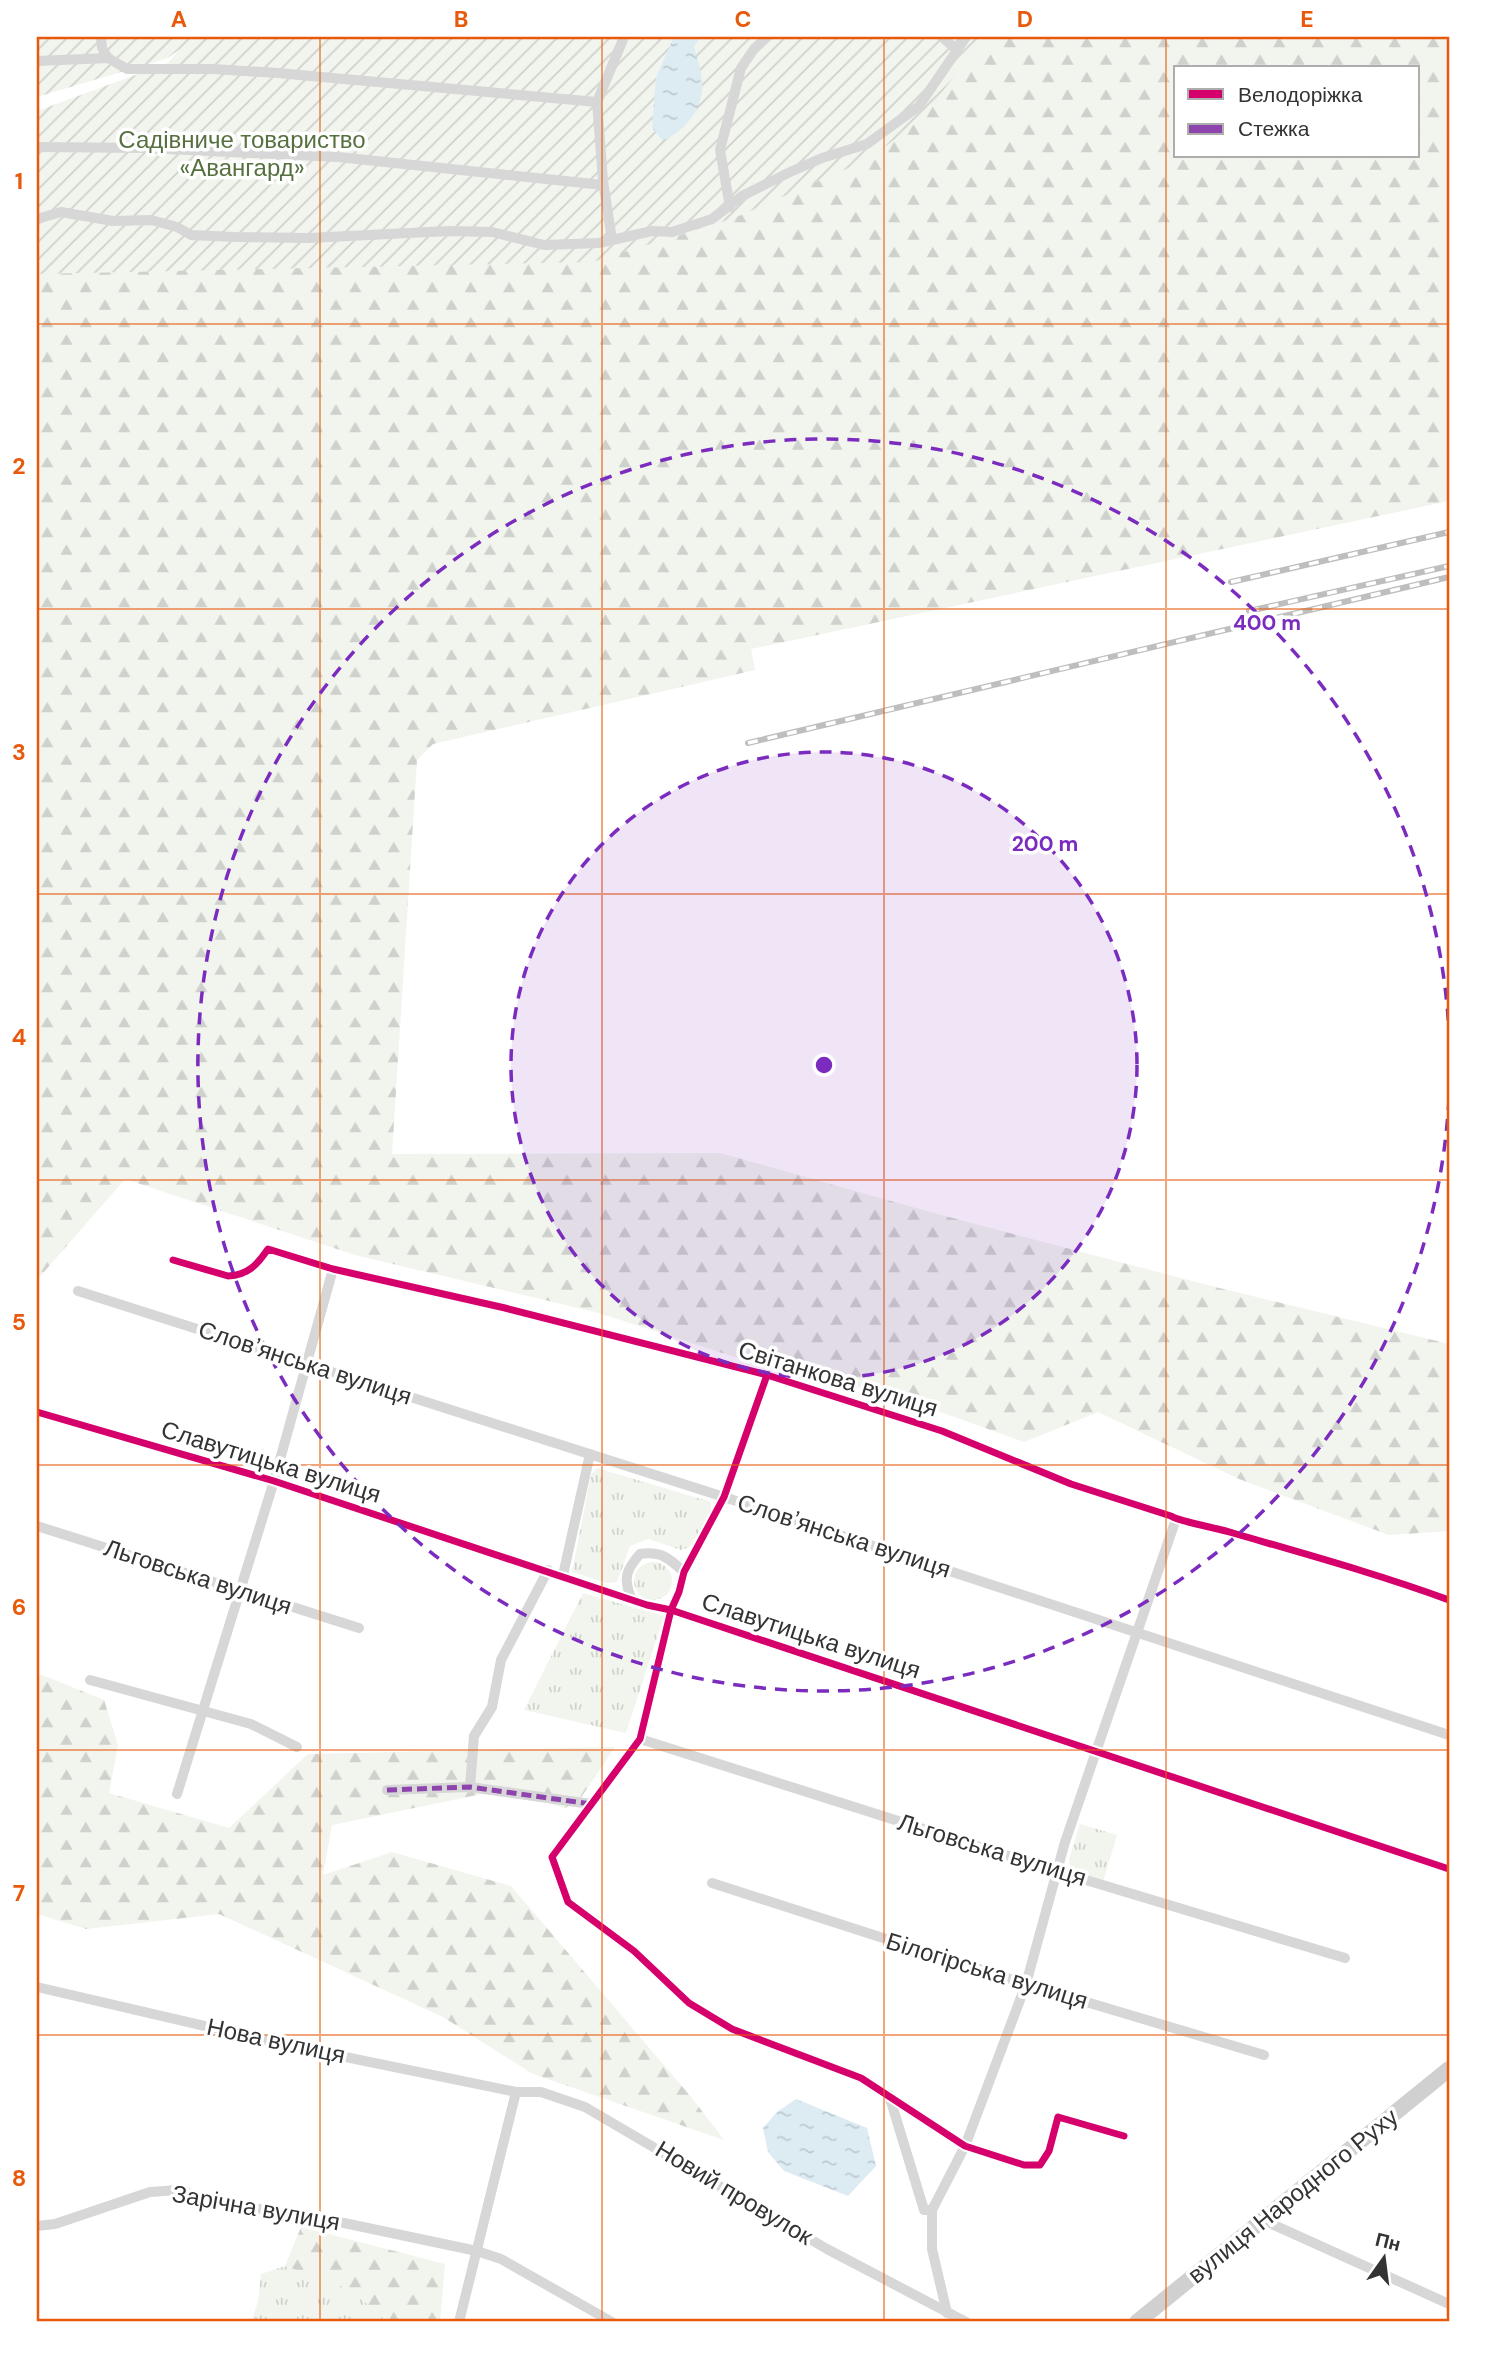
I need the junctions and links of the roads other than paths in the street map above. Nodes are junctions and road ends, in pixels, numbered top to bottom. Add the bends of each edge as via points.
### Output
1 (101, 37) edge
2 (624, 37) edge
3 (767, 37) edge
4 (942, 37) edge
5 (966, 37) edge
6 (957, 50) junction
7 (108, 58) junction
8 (37, 61) edge
9 (597, 102) junction
10 (37, 147) edge
11 (603, 185) junction
12 (730, 207) junction
13 (37, 219) edge
14 (612, 240) junction
15 (173, 1260) dead end
16 (333, 1269) junction
17 (78, 1291) dead end
18 (307, 1364) junction
19 (767, 1376) junction
20 (37, 1412) edge
21 (590, 1454) junction
22 (274, 1480) junction
23 (724, 1497) junction
24 (1176, 1520) junction
25 (37, 1526) edge
26 (548, 1570) junction
27 (684, 1572) junction
28 (563, 1575) junction
29 (238, 1590) junction
30 (631, 1598) junction
31 (1449, 1600) edge
32 (671, 1610) junction
33 (359, 1628) dead end
34 (1138, 1632) junction
35 (90, 1680) dead end
36 (202, 1710) junction
37 (1449, 1735) edge
38 (640, 1739) junction
39 (297, 1746) dead end
40 (1096, 1751) junction
41 (470, 1787) junction
42 (387, 1790) dead end
43 (177, 1794) dead end
44 (591, 1804) junction
45 (1449, 1869) edge
46 (1056, 1871) junction
47 (712, 1883) dead end
48 (1345, 1958) dead end
49 (1026, 1984) junction
50 (37, 1987) edge
51 (1264, 2055) dead end
52 (1449, 2069) edge
53 (516, 2092) junction
54 (888, 2095) junction
55 (1124, 2136) dead end
56 (965, 2146) junction
57 (932, 2210) junction
58 (1263, 2220) junction
59 (37, 2227) edge
60 (477, 2251) junction
61 (1449, 2304) edge
62 (947, 2313) junction
63 (459, 2322) edge
64 (612, 2322) edge
65 (966, 2322) edge
66 (1137, 2322) edge

1 - 7 street
2 - 9 street
3 - 12 street via 741,68 720,149
4 - 6 street
5 - 6 street
6 - 12 street via 919,106 867,144 788,173
7 - 8 street
7 - 9 street via 127,69 278,73
9 - 11 street
10 - 11 street via 338,157
11 - 14 street
12 - 14 street via 712,219 672,232 652,231
13 - 14 street via 61,212 113,221 151,220 191,235 235,237 308,239 450,231 492,233 544,245
15 - 16 street, Світанкова вулиця via 236,1276 256,1266 268,1249
16 - 18 street
16 - 19 street, Світанкова вулиця
17 - 18 street, Словʼянська вулиця
18 - 21 street, Словʼянська вулиця
18 - 22 street
19 - 23 street
19 - 24 street, Світанкова вулиця via 942,1431 1071,1484
20 - 22 street, Славутицька вулиця
21 - 23 street, Словʼянська вулиця
21 - 28 street
22 - 26 street, Славутицька вулиця
22 - 29 street
23 - 27 street
23 - 34 street, Словʼянська вулиця
24 - 31 street, Світанкова вулиця via 1208,1525
24 - 34 street
25 - 29 street, Льговська вулиця
26 - 28 street, Славутицька вулиця
26 - 41 street via 501,1660 492,1707 474,1735
27 - 30 street via 666,1556 640,1554 625,1583
27 - 32 street
28 - 30 street, Славутицька вулиця
29 - 33 street, Льговська вулиця
29 - 36 street
30 - 32 street, Славутицька вулиця
32 - 38 street
32 - 40 street, Славутицька вулиця
34 - 37 street, Словʼянська вулиця
34 - 40 street
35 - 36 street
36 - 39 street via 251,1724
36 - 43 street
38 - 44 street
38 - 46 street, Льговська вулиця
40 - 45 street, Славутицька вулиця
40 - 46 street
41 - 42 street
41 - 44 street
44 - 54 street via 552,1857 568,1902 634,1951 689,2003 732,2029 860,2078
46 - 48 street, Льговська вулиця
46 - 49 street
47 - 49 street, Білогірська вулиця
49 - 51 street, Білогірська вулиця
49 - 56 street
50 - 53 street, Нова вулиця
52 - 58 main road, вулиця Народного Руху
53 - 60 street
53 - 62 street, Новий провулок via 541,2092 585,2107 827,2249
54 - 56 street
54 - 57 street via 924,2210
55 - 56 street via 1058,2118 1040,2165 1024,2165
56 - 57 street
57 - 62 street via 932,2249
58 - 61 street
58 - 66 main road, вулиця Народного Руху
59 - 60 street, Зарічна вулиця via 150,2192 180,2190 218,2202
60 - 63 street
60 - 64 street, Зарічна вулиця via 501,2259
62 - 65 street, Новий провулок

